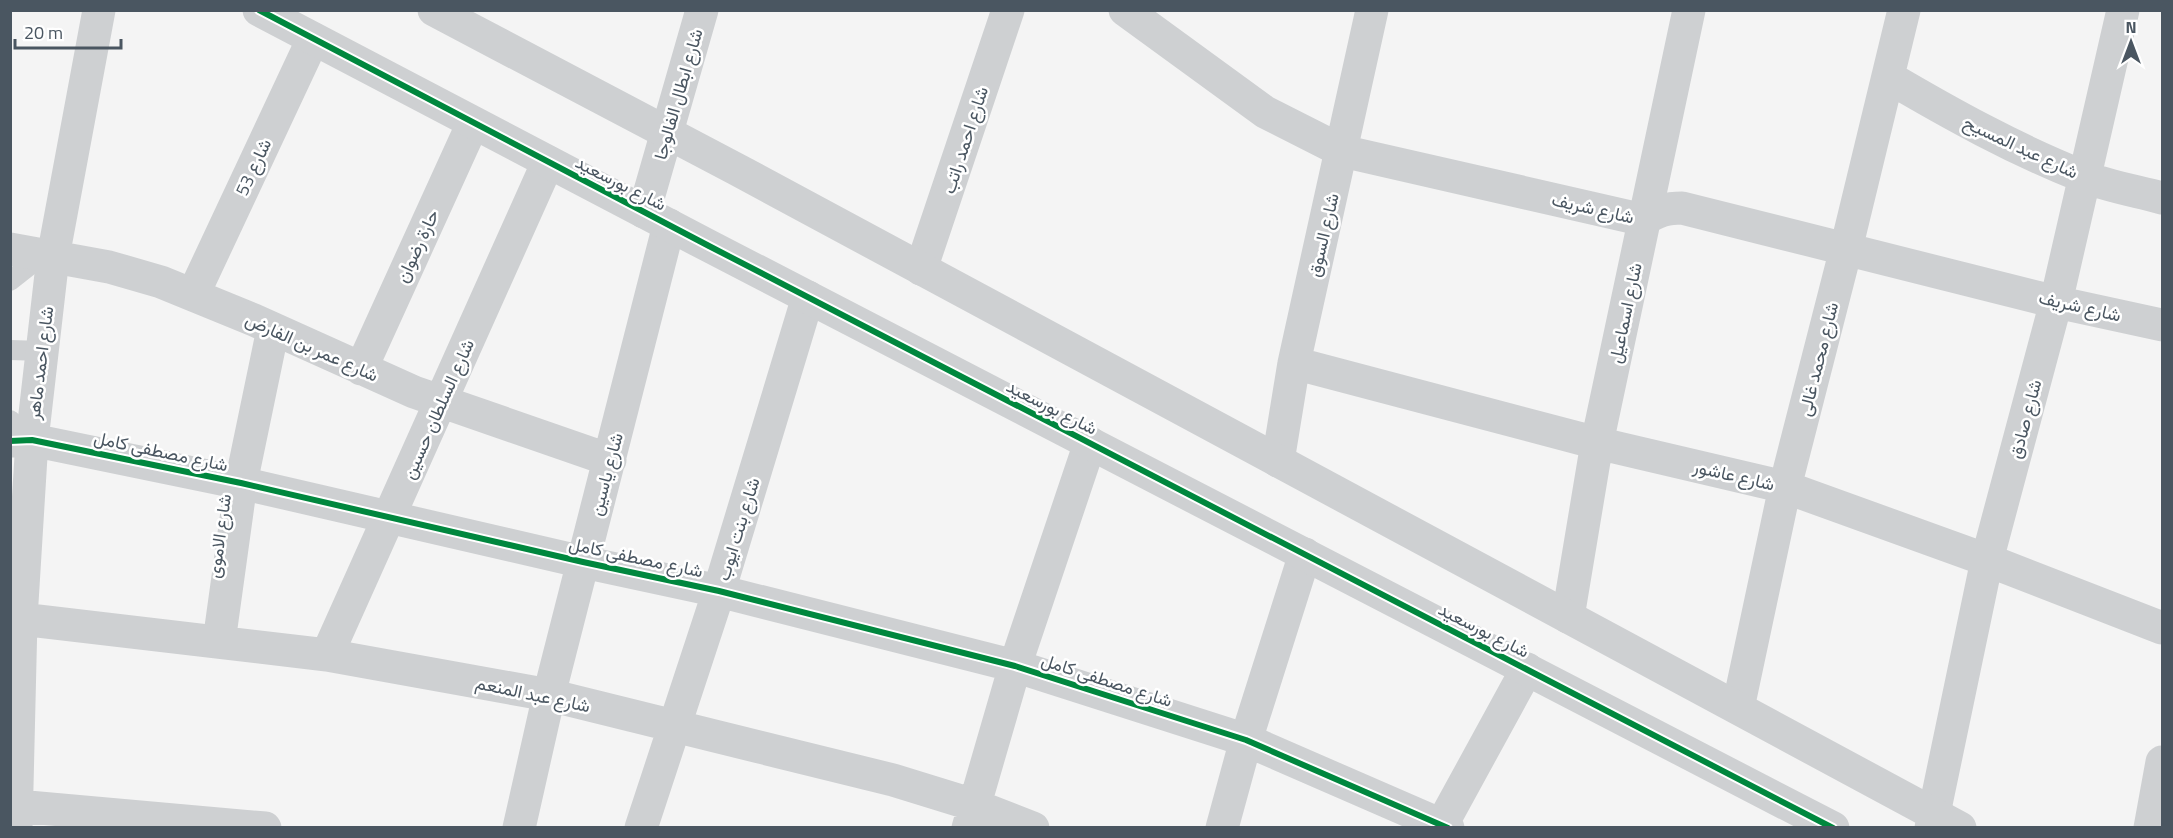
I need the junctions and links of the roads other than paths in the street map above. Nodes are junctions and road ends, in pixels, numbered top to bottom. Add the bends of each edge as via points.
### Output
1 (99, 10) edge
2 (259, 10) edge
3 (434, 10) edge
4 (702, 10) edge
5 (1008, 10) edge
6 (1125, 10) edge
7 (1372, 10) edge
8 (1689, 10) edge
9 (1904, 10) edge
10 (2124, 10) edge
11 (313, 39) junction
12 (1888, 77) junction
13 (473, 123) junction
14 (667, 132) junction
15 (1342, 151) junction
16 (548, 162) junction
17 (2084, 177) junction
18 (2163, 198) edge
19 (657, 219) junction
20 (1644, 220) junction
21 (10, 249) edge
22 (1846, 249) junction
23 (48, 256) junction
24 (921, 269) junction
25 (10, 281) edge
26 (193, 295) junction
27 (808, 297) junction
28 (2056, 302) junction
29 (2163, 325) edge
30 (273, 329) junction
31 (26, 350) edge
32 (1293, 363) junction
33 (361, 369) junction
34 (442, 402) junction
35 (18, 433) edge
36 (1090, 443) junction
37 (1597, 443) junction
38 (610, 460) junction
39 (1278, 461) junction
40 (241, 483) junction
41 (1785, 487) junction
42 (390, 516) junction
43 (1305, 554) junction
44 (1987, 560) junction
45 (583, 562) junction
46 (719, 591) junction
47 (1568, 616) junction
48 (21, 620) junction
49 (2163, 628) edge
50 (219, 642) junction
51 (15, 654) edge
52 (327, 655) junction
53 (1015, 666) junction
54 (1527, 669) junction
55 (549, 695) junction
56 (1738, 708) junction
57 (14, 714) edge
58 (674, 725) junction
59 (1246, 740) junction
60 (2163, 762) edge
61 (971, 816) edge
62 (17, 817) edge
63 (1942, 823) edge
64 (1444, 826) edge
65 (265, 828) edge
66 (519, 828) edge
67 (641, 828) edge
68 (1033, 828) edge
69 (1222, 828) edge
70 (1833, 828) edge
71 (2150, 828) edge

1 - 23 street, شارع احمد ماهر
2 - 11 street, شارع بورسعيد
3 - 14 street
4 - 14 street, شارع ابطال الفالوجا
5 - 24 street, شارع احمد راتب
6 - 15 street, شارع شريف via 1265,112
7 - 15 street, شارع السوق
8 - 20 street, شارع اسماعيل
9 - 12 street, شارع محمد غالى
10 - 17 street, شارع صادق
11 - 13 street, شارع بورسعيد
11 - 26 street, شارع 53
12 - 17 street, شارع عبد المسيح via 2017,148
12 - 22 street, شارع محمد غالى
13 - 16 street, شارع بورسعيد
13 - 33 street, حارة رضوان
14 - 19 street, شارع ابطال الفالوجا
14 - 24 street
15 - 20 street, شارع شريف
15 - 32 street, شارع السوق
16 - 19 street, شارع بورسعيد
16 - 34 street, شارع السلطان حسين
17 - 18 street, شارع عبد المسيح
17 - 28 street, شارع صادق
19 - 27 street, شارع بورسعيد
19 - 38 street, شارع ياسين
20 - 22 street, شارع شريف via 1662,210 1682,208
20 - 37 street, شارع اسماعيل
21 - 23 street, شارع عمر بن الفارض
22 - 28 street, شارع شريف
22 - 41 street, شارع محمد غالى
23 - 25 lane
23 - 26 street, شارع عمر بن الفارض via 109,267
23 - 31 street, شارع احمد ماهر
24 - 39 street
26 - 30 street, شارع عمر بن الفارض
27 - 36 street, شارع بورسعيد
27 - 46 street, شارع بنت ايوب
28 - 29 street, شارع شريف
28 - 44 street, شارع صادق
30 - 33 street, شارع عمر بن الفارض
30 - 40 street, شارع الاموى
31 - 35 street, شارع احمد ماهر
32 - 37 street, شارع عاشور
32 - 39 street, شارع السوق
33 - 34 street, شارع عمر بن الفارض
34 - 38 street, شارع عمر بن الفارض
34 - 42 street, شارع السلطان حسين
35 - 40 street, شارع مصطفى كامل
35 - 48 street, شارع احمد ماهر
36 - 43 street, شارع بورسعيد
36 - 53 street
37 - 41 street, شارع عاشور
37 - 47 street, شارع اسماعيل
38 - 45 street, شارع ياسين
39 - 47 street
40 - 42 street, شارع مصطفى كامل
40 - 50 street, شارع الاموى
41 - 44 street, شارع عاشور
41 - 56 street, شارع محمد غالى
42 - 45 street, شارع مصطفى كامل
42 - 52 street, شارع السلطان حسين
43 - 54 street, شارع بورسعيد
43 - 59 street
44 - 49 street, شارع عاشور
44 - 63 street, شارع صادق
45 - 46 street, شارع مصطفى كامل
45 - 55 street, شارع ياسين
46 - 53 street, شارع مصطفى كامل
46 - 58 street, شارع بنت ايوب
47 - 56 street
48 - 50 street, شارع عبد المنعم
48 - 51 street, شارع احمد ماهر
50 - 52 street, شارع عبد المنعم
51 - 57 street, شارع احمد ماهر
52 - 55 street, شارع عبد المنعم
53 - 59 street, شارع مصطفى كامل
53 - 61 street
54 - 64 street
54 - 70 street, شارع بورسعيد
55 - 58 street, شارع عبد المنعم
55 - 66 street, شارع ياسين
56 - 63 street
57 - 62 street, شارع احمد ماهر
58 - 61 street, شارع عبد المنعم via 893,780
58 - 67 street, شارع بنت ايوب
59 - 64 street, شارع مصطفى كامل
59 - 69 street
60 - 71 street
61 - 68 street, شارع عبد المنعم
62 - 65 street

